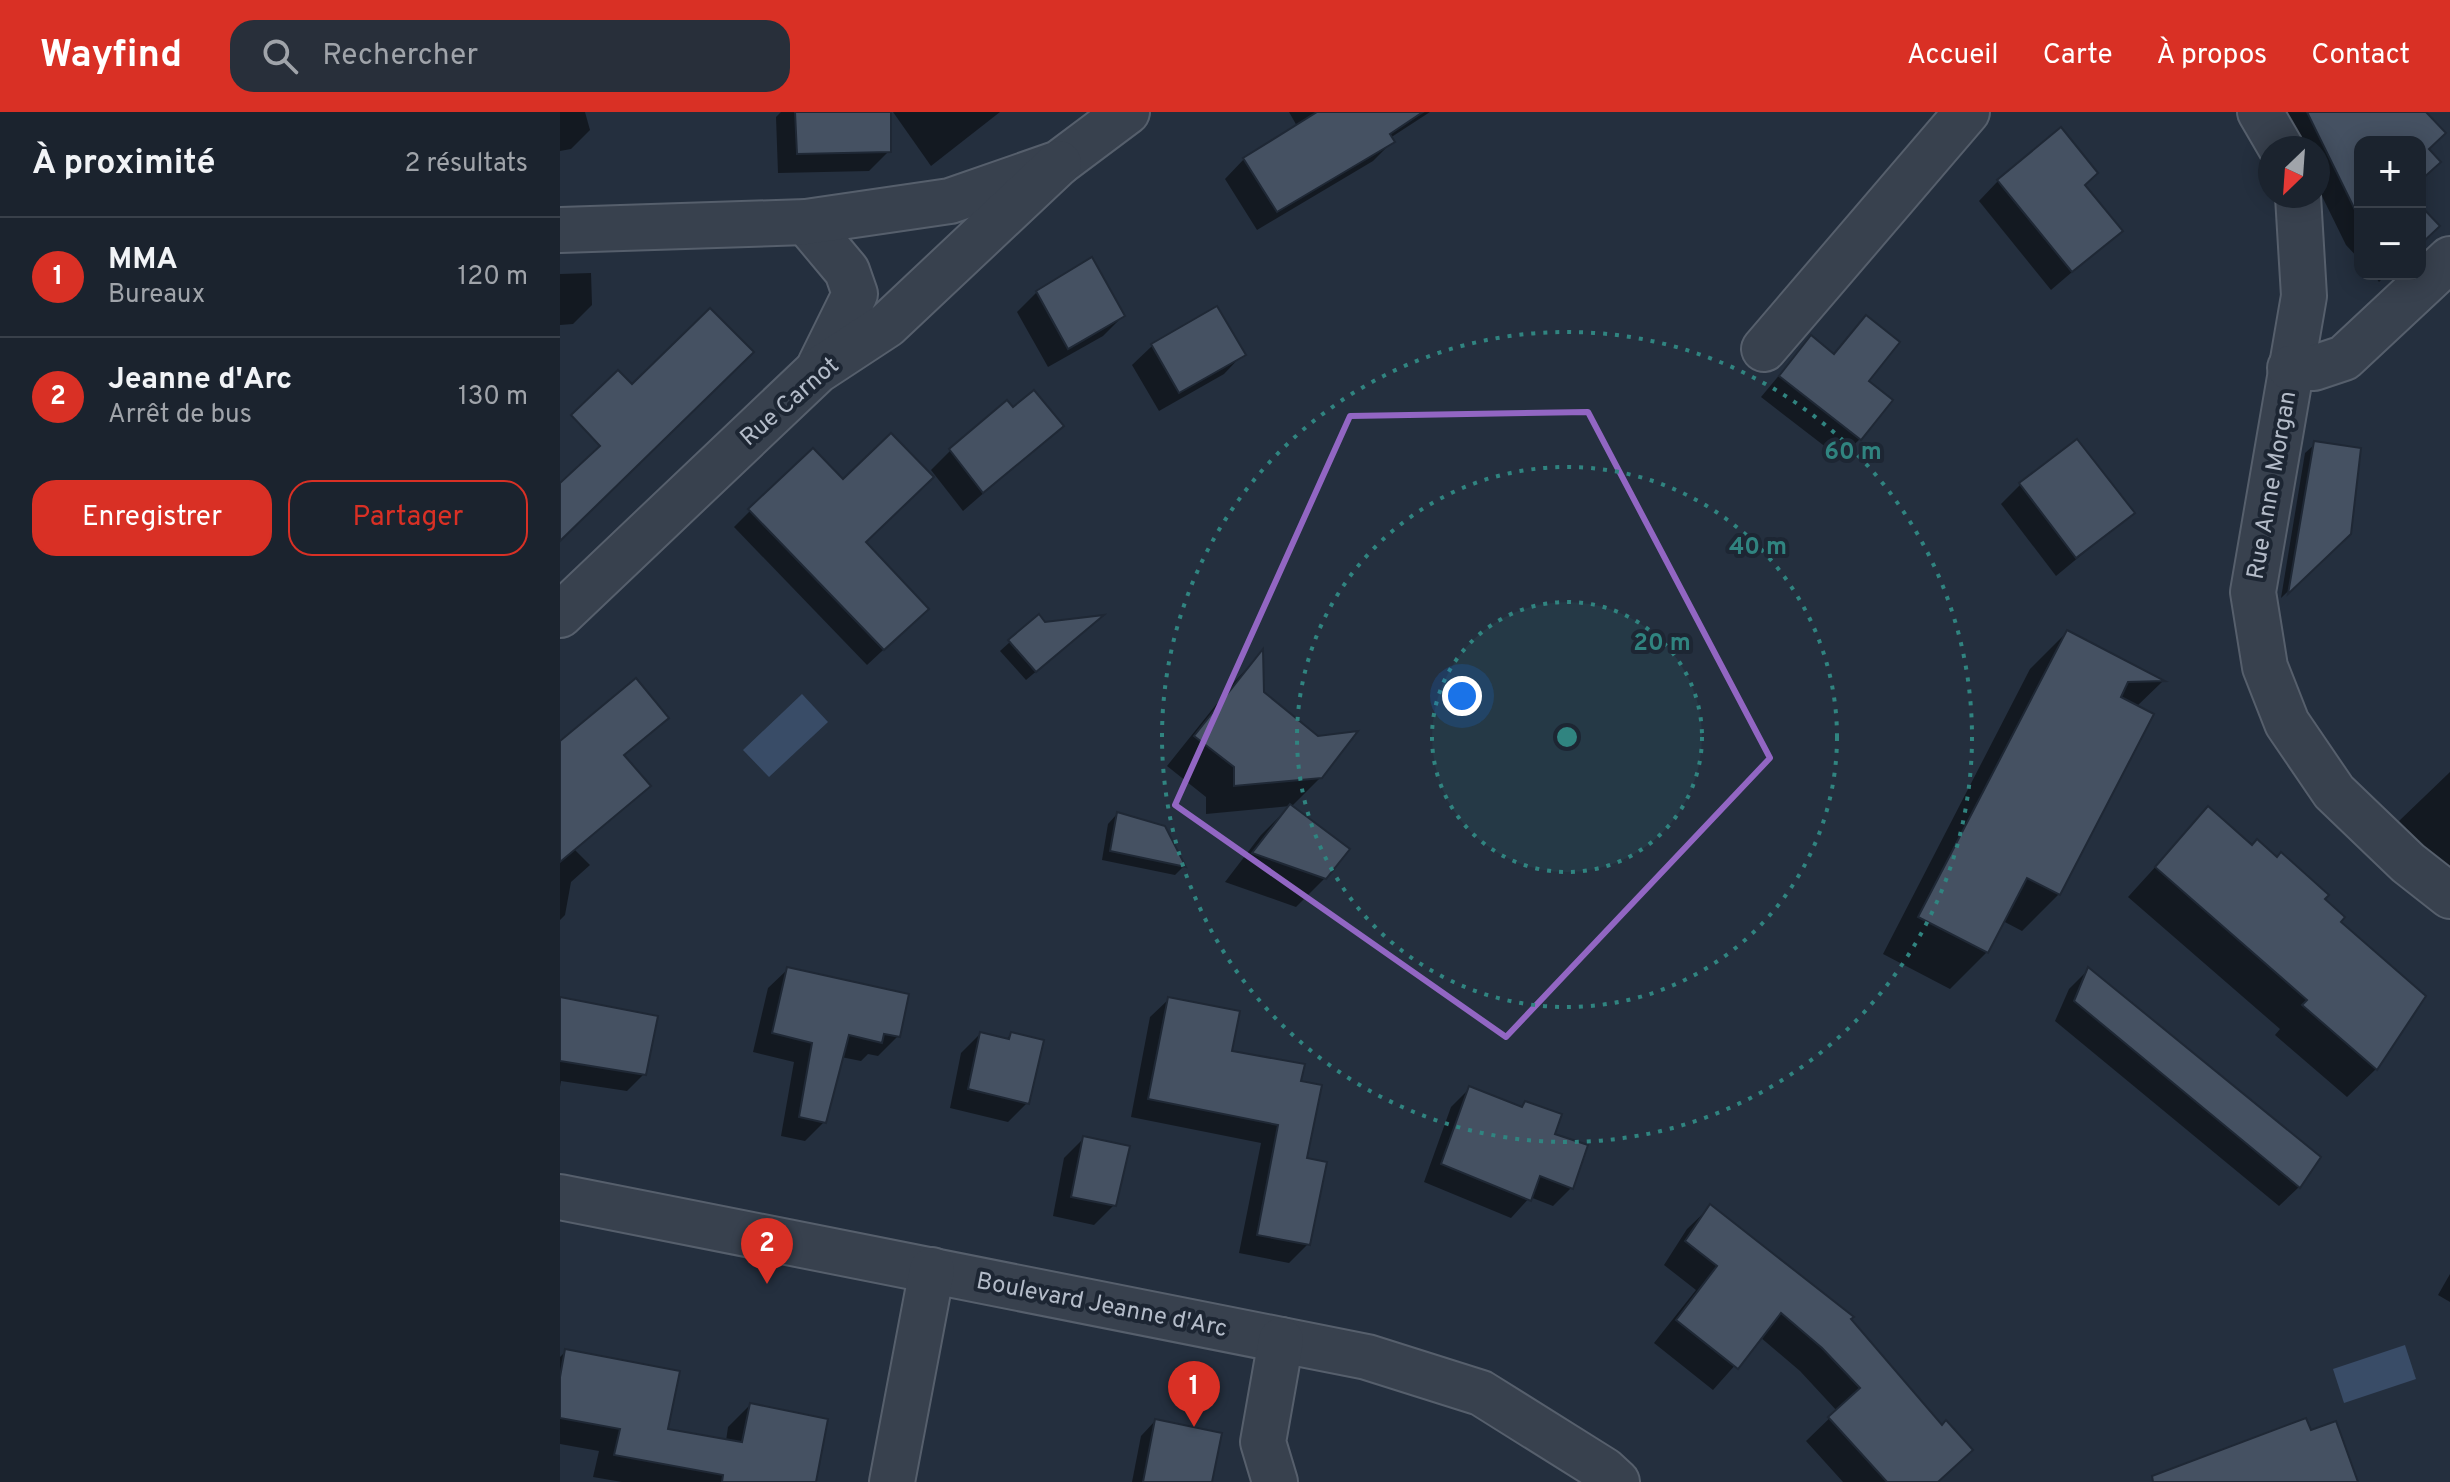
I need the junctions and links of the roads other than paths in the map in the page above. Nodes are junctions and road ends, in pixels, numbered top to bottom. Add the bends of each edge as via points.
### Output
1 (1127, 112) edge
2 (1967, 112) edge
3 (2260, 112) edge
4 (2274, 136) edge
5 (1059, 163) junction
6 (2299, 208) edge
7 (806, 222) junction
8 (560, 230) edge
9 (2450, 259) edge
10 (1764, 349) dead end
11 (2290, 368) junction
12 (817, 371) junction
13 (560, 615) edge
14 (2450, 896) edge
15 (560, 1197) edge
16 (932, 1270) junction
17 (1281, 1340) junction
18 (892, 1482) edge
19 (1275, 1482) edge
20 (1617, 1482) edge

1 - 5 street
2 - 10 street
3 - 4 street
5 - 7 street via 950,201
5 - 12 street, Rue Carnot via 887,325
6 - 11 street, Rue Anne Morgan via 2304,296
7 - 8 street
7 - 12 street via 847,271 855,294
9 - 11 street via 2344,358 2314,368
11 - 14 street, Rue Anne Morgan via 2253,592 2265,667 2287,723 2334,792
12 - 13 street, Rue Carnot
15 - 16 street, Boulevard Jeanne d'Arc
16 - 17 street, Boulevard Jeanne d'Arc
16 - 18 street
17 - 19 street via 1263,1442
17 - 20 street, Boulevard Jeanne d'Arc via 1367,1357 1481,1393

